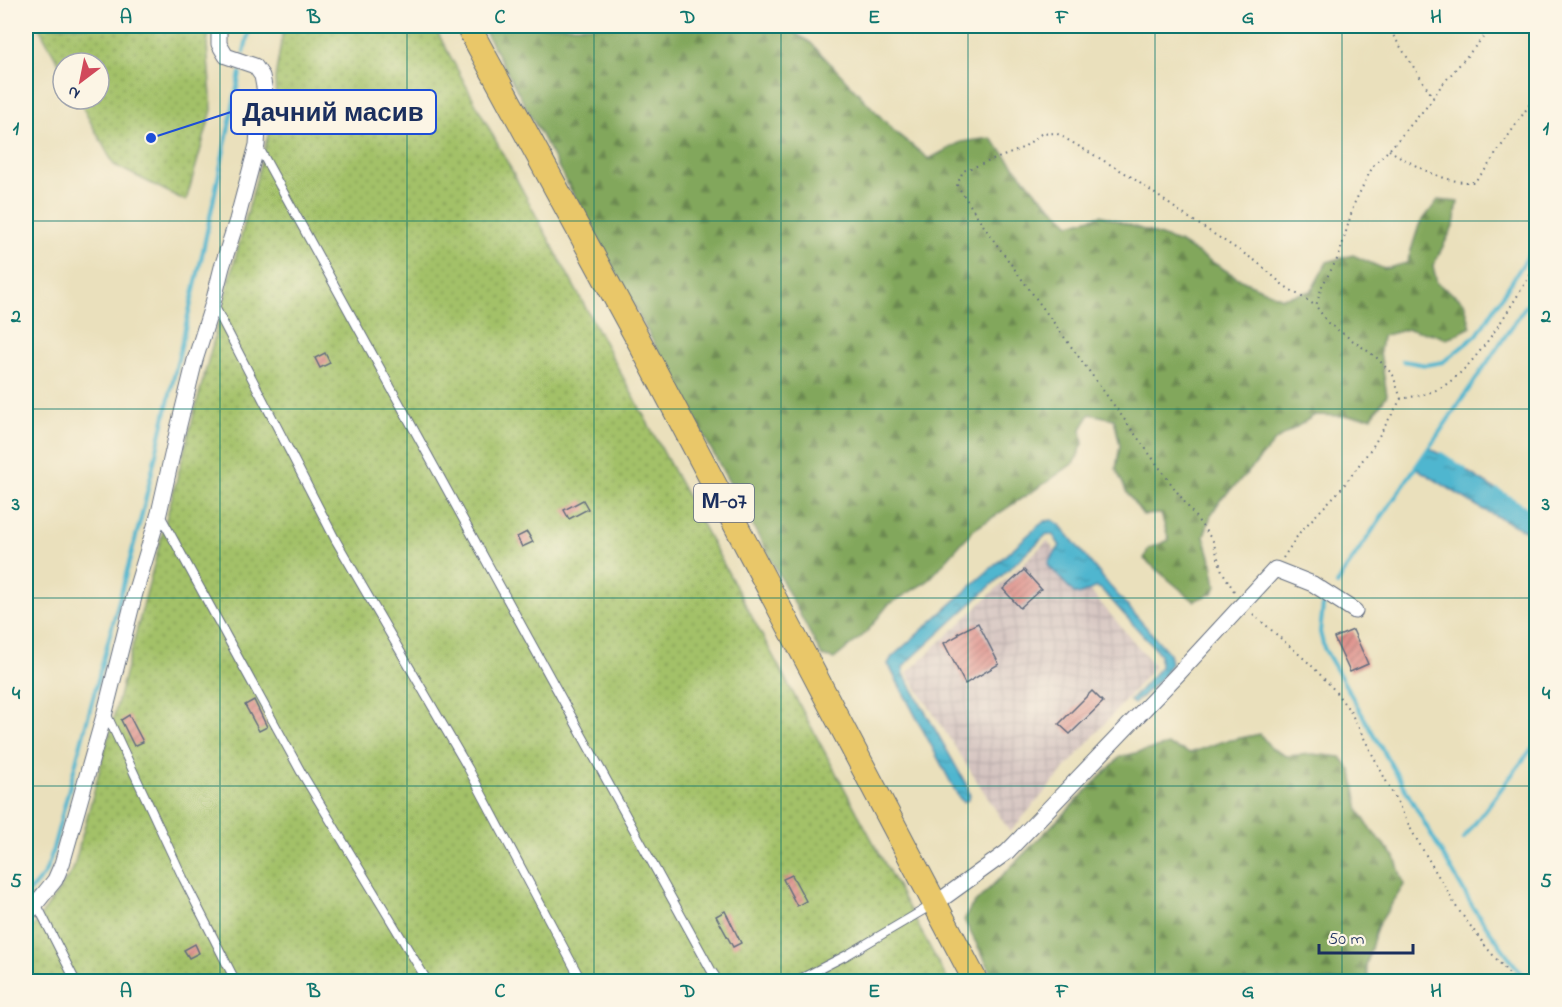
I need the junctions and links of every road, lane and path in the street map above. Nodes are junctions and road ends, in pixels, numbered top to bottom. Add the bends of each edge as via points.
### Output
1 (219, 26) edge
2 (468, 26) edge
3 (1387, 26) edge
4 (1493, 26) edge
5 (1536, 95) edge
6 (1433, 97) junction
7 (257, 145) junction
8 (1389, 150) junction
9 (1536, 266) edge
10 (213, 303) junction
11 (1316, 306) junction
12 (1401, 399) junction
13 (159, 513) junction
14 (1275, 570) junction
15 (1243, 604) junction
16 (1355, 611) dead end
17 (105, 712) junction
18 (36, 903) junction
19 (935, 904) junction
20 (26, 916) edge
21 (76, 981) edge
22 (236, 981) edge
23 (428, 981) edge
24 (582, 981) edge
25 (719, 981) edge
26 (794, 981) edge
27 (976, 981) edge
28 (1516, 981) edge

1 - 7 street via 219,44 226,56 255,66 262,76 265,92
2 - 19 highway, М-07 via 639,341
3 - 6 path
4 - 6 path
5 - 8 path via 1474,182 1444,177
6 - 8 path
7 - 10 street
7 - 25 lane
8 - 11 path via 1374,165 1354,204 1339,256
9 - 12 path via 1466,368 1441,388
10 - 13 street via 195,360
10 - 24 lane via 335,539 468,768
11 - 12 path via 1328,323 1376,357 1393,375
11 - 15 path via 1130,176 1056,133 1041,134 1014,152 963,171 957,185 1214,541 1222,571
12 - 14 path via 1373,446 1342,488 1300,532
13 - 17 street
13 - 23 lane via 301,772
14 - 15 street
14 - 16 street via 1313,584
15 - 19 street via 1007,852
15 - 28 path via 1309,663 1350,711 1457,908
17 - 18 street via 62,864 56,880
17 - 22 lane
18 - 20 street
18 - 21 lane
19 - 26 lane
19 - 27 highway, М-07

